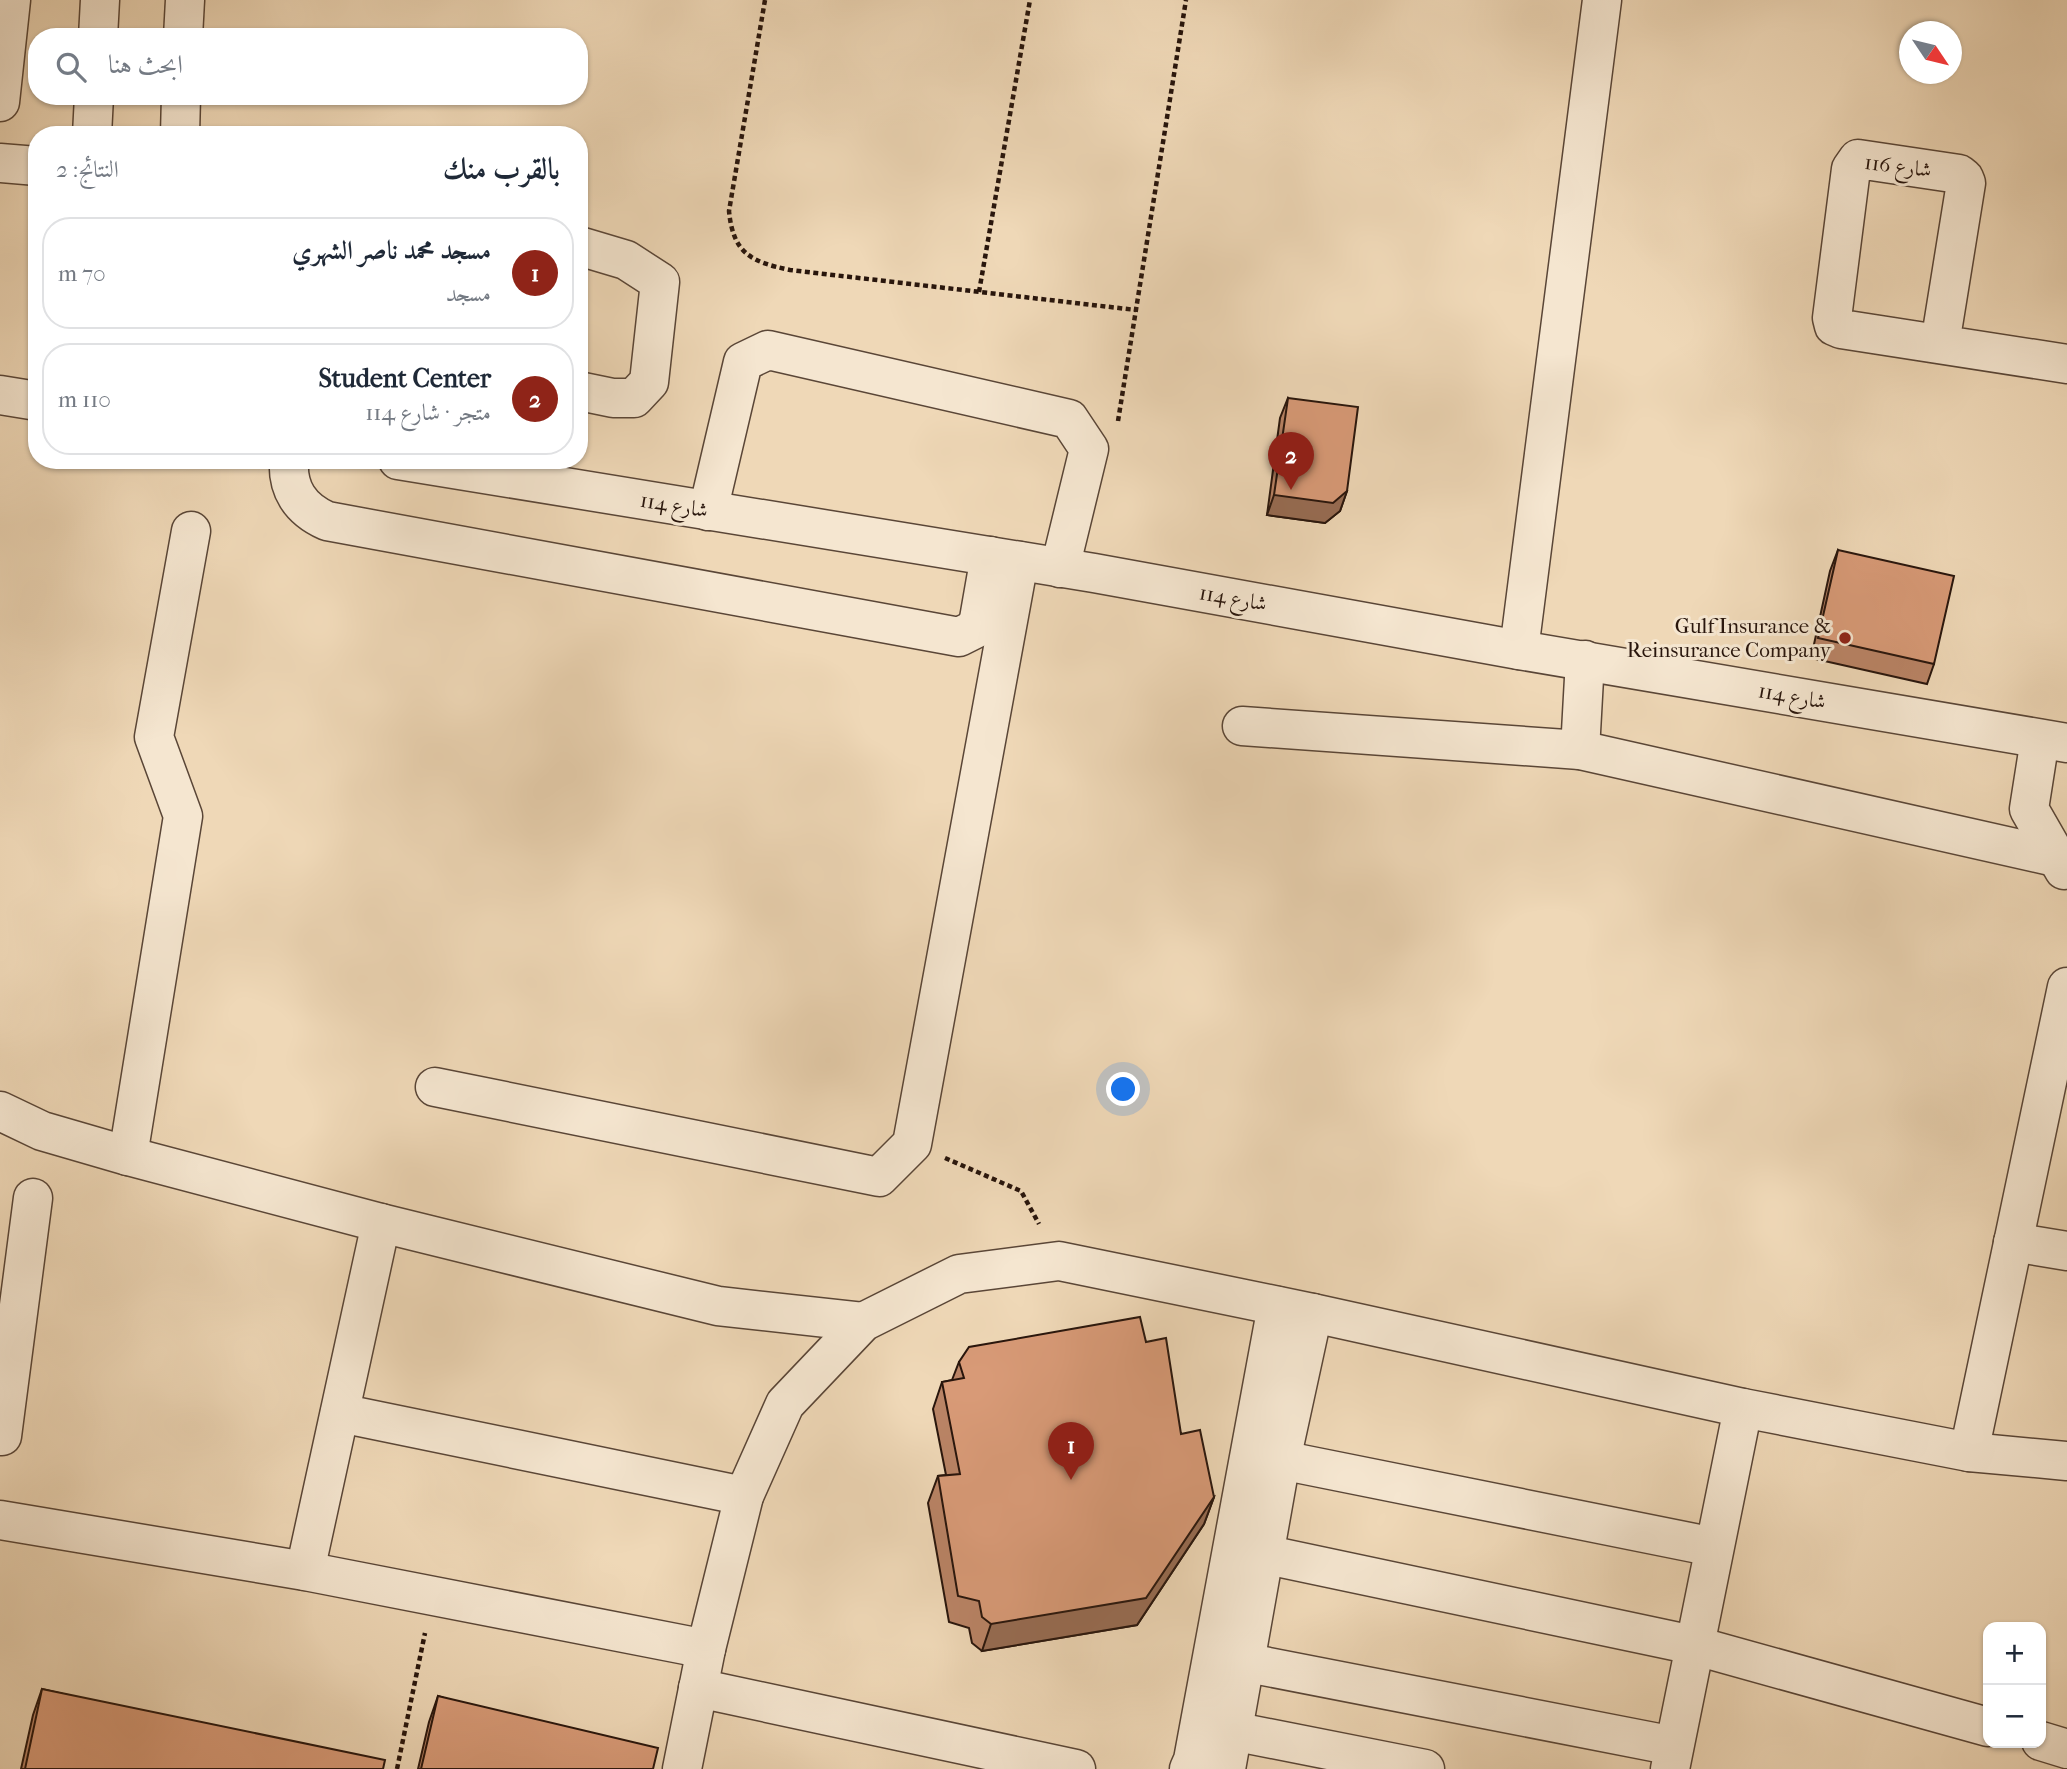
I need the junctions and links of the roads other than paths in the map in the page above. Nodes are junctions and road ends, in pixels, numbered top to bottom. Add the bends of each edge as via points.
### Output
1 (11, 0) edge
2 (100, 0) edge
3 (184, 0) edge
4 (1602, 0) edge
5 (98, 28) edge
6 (183, 28) edge
7 (0, 102) edge
8 (94, 105) edge
9 (181, 105) edge
10 (92, 126) edge
11 (180, 126) edge
12 (0, 163) edge
13 (28, 165) edge
14 (588, 249) edge
15 (1941, 344) junction
16 (2067, 364) edge
17 (588, 393) edge
18 (0, 396) edge
19 (28, 400) edge
20 (289, 469) edge
21 (453, 469) edge
22 (708, 511) junction
23 (191, 531) dead end
24 (1005, 559) junction
25 (1060, 568) junction
26 (1519, 650) junction
27 (1585, 660) junction
28 (1242, 726) dead end
29 (2053, 741) edge
30 (1580, 750) junction
31 (2061, 866) edge
32 (2066, 1000) edge
33 (435, 1087) dead end
34 (0, 1111) edge
35 (128, 1156) junction
36 (33, 1198) dead end
37 (381, 1223) junction
38 (2013, 1242) junction
39 (2067, 1251) edge
40 (1295, 1310) junction
41 (8, 1319) edge
42 (863, 1322) junction
43 (1743, 1408) junction
44 (340, 1413) junction
45 (2, 1436) dead end
46 (1969, 1452) junction
47 (1281, 1460) junction
48 (2067, 1461) edge
49 (744, 1496) junction
50 (0, 1520) edge
51 (1714, 1547) junction
52 (1263, 1554) junction
53 (305, 1571) junction
54 (1693, 1646) junction
55 (706, 1649) junction
56 (1243, 1662) junction
57 (698, 1688) junction
58 (1983, 1726) edge
59 (1215, 1728) junction
60 (2046, 1743) edge
61 (2067, 1749) edge
62 (1672, 1758) edge
63 (682, 1769) edge
64 (1076, 1769) edge
65 (1189, 1769) edge
66 (1226, 1769) edge
67 (1425, 1769) edge

1 - 7 street
2 - 5 street
3 - 6 street
4 - 26 street
8 - 10 street
9 - 11 street
12 - 13 street
14 - 17 street via 626,260 660,282 649,383 634,398
15 - 15 street, شارع 116 via 1837,328 1832,322 1851,169 1858,159 1964,178
15 - 16 street, شارع 116
18 - 19 street
20 - 24 street via 296,497 327,521 959,637 975,629
21 - 22 street, شارع 114
22 - 24 street, شارع 114
22 - 25 street via 744,362 768,349 1069,419 1089,449
23 - 35 street via 154,737 183,816
24 - 25 street, شارع 114
24 - 33 street via 912,1144 879,1177
25 - 26 street, شارع 114
26 - 27 street, شارع 114
27 - 29 street, شارع 114
27 - 30 street
28 - 30 street
29 - 31 street via 2029,809
30 - 31 street
32 - 38 street
34 - 35 street via 42,1131
35 - 37 street
36 - 41 street
37 - 42 street via 718,1306
37 - 44 street
38 - 39 street
38 - 46 street
40 - 42 street via 1059,1261 959,1274
40 - 43 street
40 - 47 street
40 - 59 street
41 - 45 street
42 - 49 street via 785,1404
43 - 46 street
43 - 51 street
44 - 49 street
44 - 53 street
46 - 48 street
47 - 51 street
47 - 52 street
49 - 55 street
50 - 53 street
51 - 54 street
52 - 54 street
52 - 56 street
53 - 55 street
54 - 58 street
54 - 62 street
55 - 57 street
56 - 59 street
56 - 62 street
57 - 63 street
57 - 64 street
59 - 65 street
59 - 66 street
59 - 67 street
60 - 61 street

